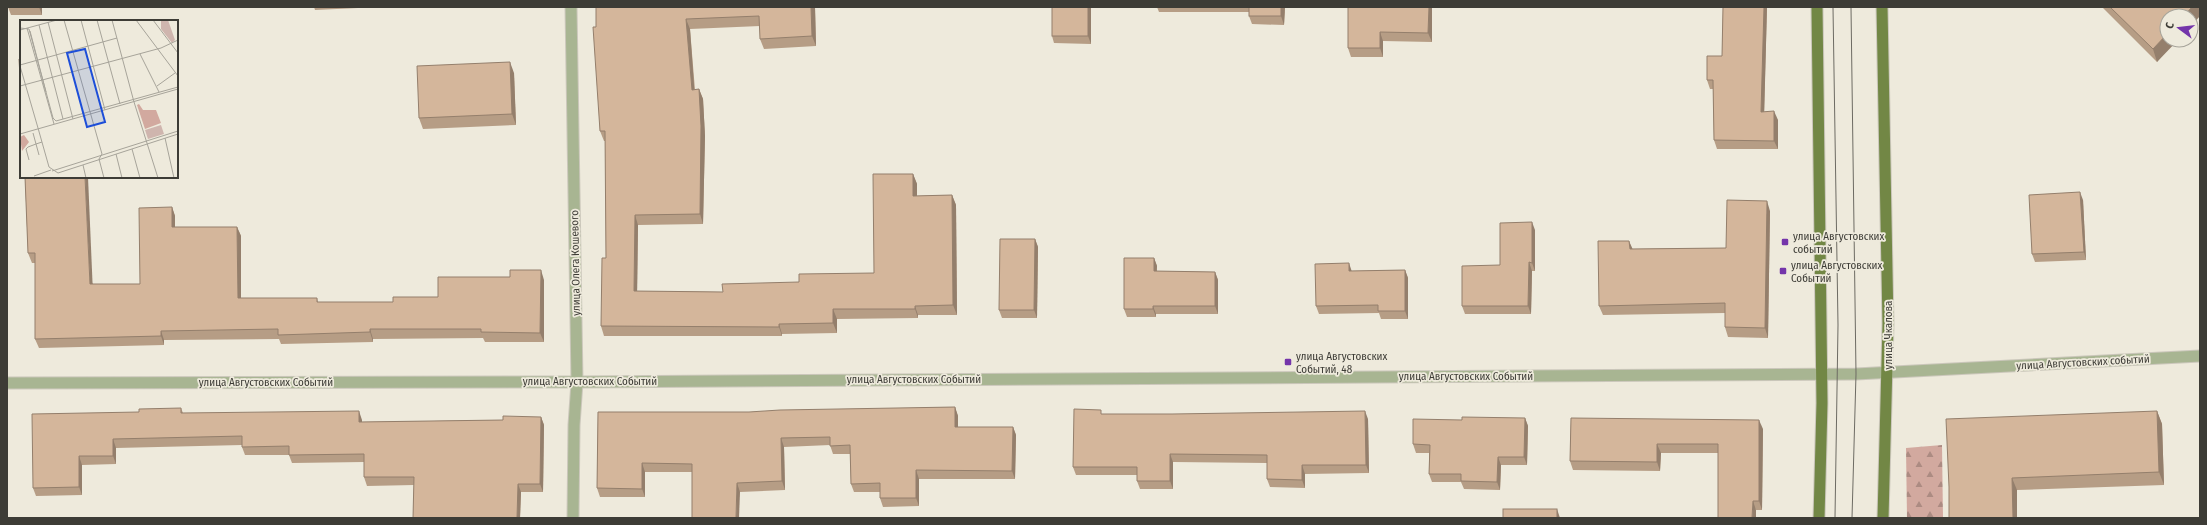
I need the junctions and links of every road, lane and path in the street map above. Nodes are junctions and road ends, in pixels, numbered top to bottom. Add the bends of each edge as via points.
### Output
1 (571, 7) edge
2 (1817, 7) edge
3 (1882, 7) edge
4 (2200, 356) edge
5 (1888, 372) junction
6 (1821, 373) junction
7 (7, 382) edge
8 (577, 382) junction
9 (573, 518) edge
10 (1819, 518) edge
11 (1883, 518) edge

1 - 8 street, улица Олега Кошевого
2 - 6 main road
3 - 5 main road, улица Чкалова
4 - 5 street, улица Августовских событий
5 - 6 street, улица Августовских событий
5 - 11 main road, улица Чкалова
6 - 8 street, улица Августовских Событий
6 - 10 main road
7 - 8 street, улица Августовских Событий
8 - 9 street, улица Олега Кошевого

